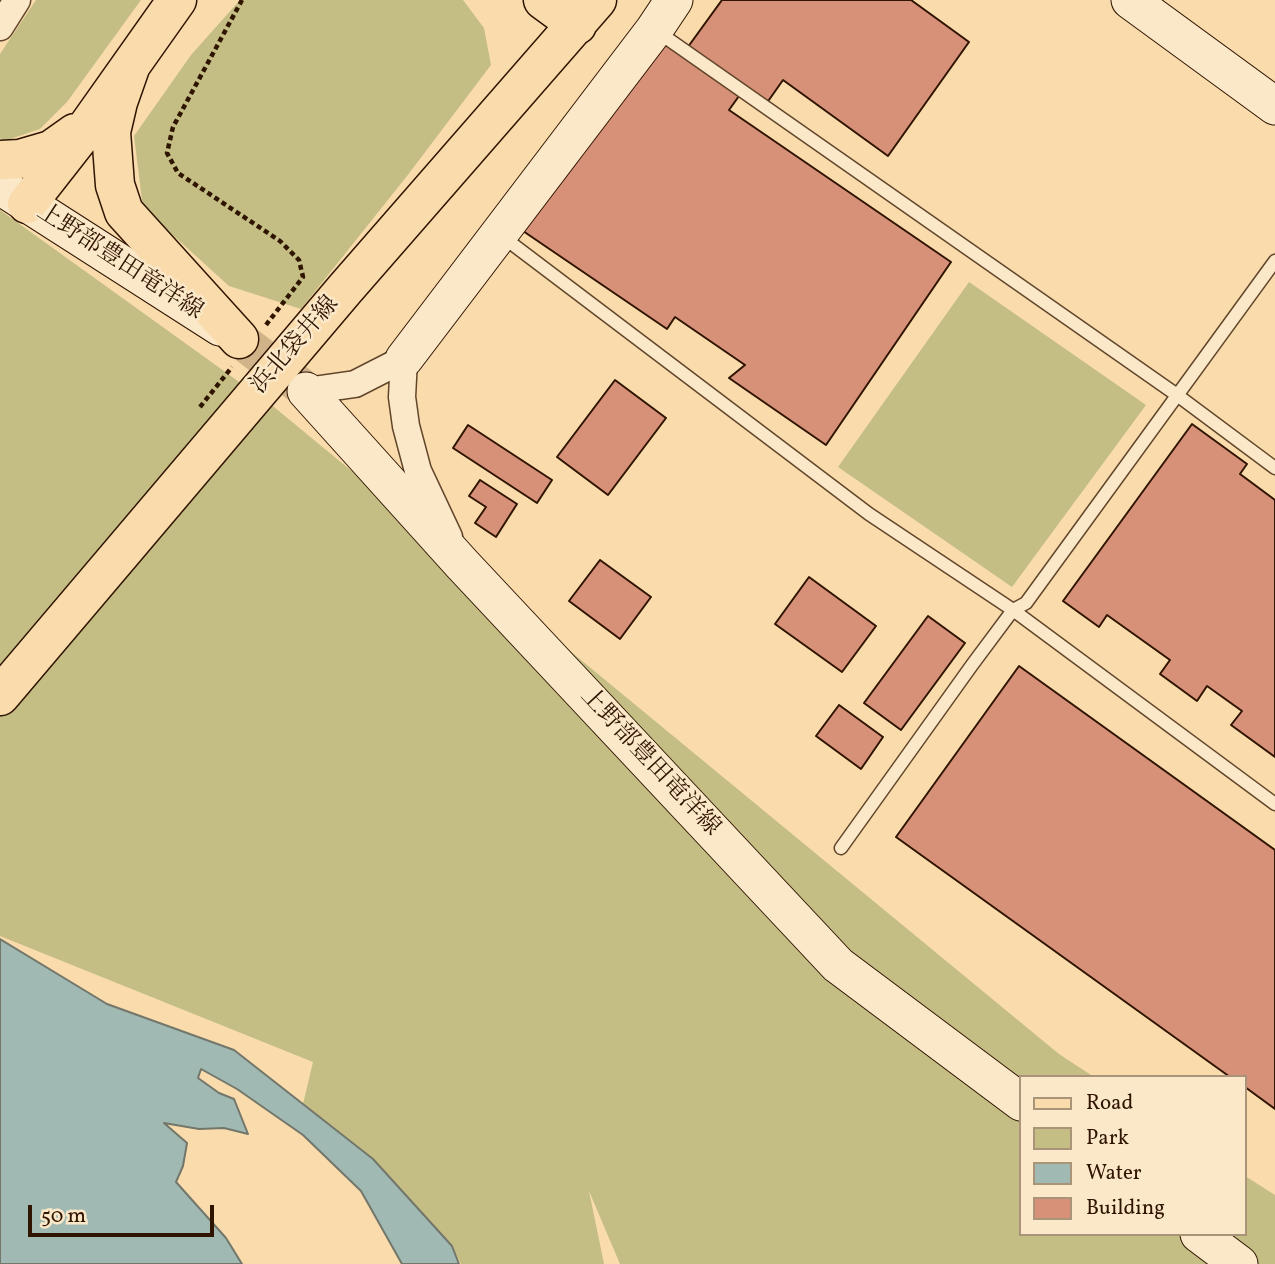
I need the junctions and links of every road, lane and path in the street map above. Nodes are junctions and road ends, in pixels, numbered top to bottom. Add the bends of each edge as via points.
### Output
1 (17, 0) edge
2 (177, 0) edge
3 (242, 0) edge
4 (543, 0) edge
5 (674, 0) edge
6 (1130, 0) edge
7 (587, 13) edge
8 (0, 27) edge
9 (654, 30) junction
10 (131, 65) junction
11 (109, 96) junction
12 (1275, 106) edge
13 (0, 160) edge
14 (14, 195) edge
15 (500, 235) junction
16 (1275, 261) edge
17 (246, 343) junction
18 (404, 359) junction
19 (306, 391) joint
20 (1177, 395) junction
21 (197, 412) dead end
22 (1275, 468) edge
23 (462, 564) junction
24 (1013, 610) junction
25 (0, 696) edge
26 (1275, 804) edge
27 (841, 848) dead end
28 (1020, 1101) edge
29 (1202, 1236) edge
30 (1239, 1264) edge

1 - 8 street
2 - 10 main road
3 - 17 path via 173,127 167,153 178,173 280,241 299,260 303,277
4 - 7 main road
5 - 9 main road
6 - 12 main road
7 - 25 main road, 浜北袋井線 via 345,289
9 - 15 main road
9 - 20 lane
10 - 11 main road
10 - 17 main road via 111,132 115,185 124,212
11 - 13 main road via 74,134 51,150
11 - 14 main road
14 - 17 main road, 上野部豊田竜洋線
15 - 18 main road
15 - 24 lane via 869,513
16 - 20 lane
17 - 21 path
18 - 19 street via 355,384
18 - 23 street via 402,397 418,471
19 - 23 main road, 上野部豊田竜洋線
20 - 22 lane
20 - 24 lane via 1026,603
23 - 28 main road, 上野部豊田竜洋線 via 838,965
24 - 26 lane
24 - 27 lane
29 - 30 main road

